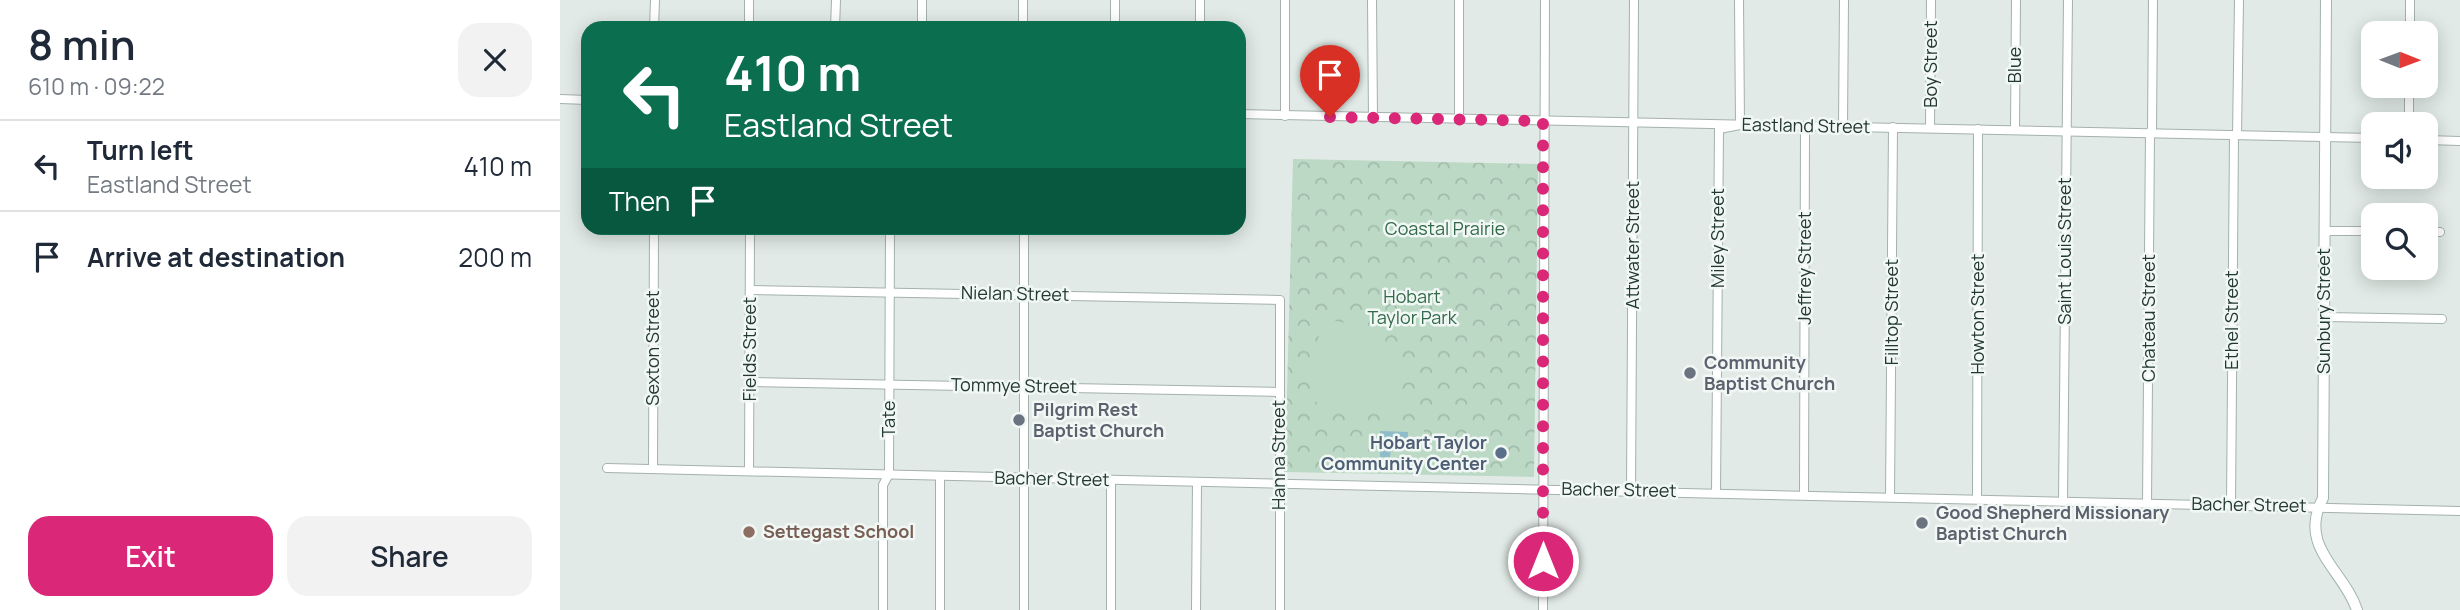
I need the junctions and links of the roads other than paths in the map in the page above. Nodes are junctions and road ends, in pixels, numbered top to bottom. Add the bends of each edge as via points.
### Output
1 (654, 0) edge
2 (749, 0) edge
3 (835, 0) edge
4 (922, 0) edge
5 (1023, 0) edge
6 (1115, 0) edge
7 (1200, 0) edge
8 (1285, 0) edge
9 (1372, 0) edge
10 (1458, 0) edge
11 (1545, 0) edge
12 (1634, 0) edge
13 (1740, 0) edge
14 (1844, 0) edge
15 (1931, 0) edge
16 (2016, 0) edge
17 (2068, 0) edge
18 (2153, 0) edge
19 (2239, 0) edge
20 (2326, 0) edge
21 (2410, 0) edge
22 (654, 21) edge
23 (750, 21) edge
24 (835, 21) edge
25 (922, 21) edge
26 (1023, 21) edge
27 (1115, 21) edge
28 (1200, 21) edge
29 (2410, 21) edge
30 (560, 99) edge
31 (581, 100) edge
32 (1246, 114) edge
33 (1285, 116) junction
34 (1373, 118) junction
35 (1459, 119) junction
36 (1543, 121) junction
37 (1633, 123) junction
38 (1740, 125) junction
39 (1805, 126) junction
40 (1843, 126) junction
41 (1893, 127) junction
42 (1930, 128) junction
43 (1978, 130) junction
44 (2015, 130) junction
45 (2066, 132) junction
46 (2151, 132) junction
47 (2235, 135) junction
48 (2325, 137) junction
49 (2361, 138) edge
50 (2438, 140) edge
51 (2460, 141) edge
52 (2324, 231) junction
53 (2361, 231) edge
54 (654, 235) edge
55 (750, 235) edge
56 (890, 235) edge
57 (1024, 235) edge
58 (750, 290) junction
59 (889, 291) junction
60 (1024, 295) junction
61 (1280, 300) joint
62 (2325, 317) junction
63 (2442, 319) dead end
64 (750, 382) junction
65 (889, 384) junction
66 (1024, 386) junction
67 (1279, 391) junction
68 (607, 468) dead end
69 (653, 469) junction
70 (749, 471) junction
71 (889, 474) junction
72 (940, 476) junction
73 (1024, 479) junction
74 (1111, 480) junction
75 (1197, 482) junction
76 (1279, 483) junction
77 (1543, 489) junction
78 (1631, 491) junction
79 (1716, 492) junction
80 (1804, 495) junction
81 (1890, 497) junction
82 (1977, 499) junction
83 (2063, 501) junction
84 (2147, 504) junction
85 (2231, 506) junction
86 (2318, 506) junction
87 (2460, 511) edge
88 (883, 610) edge
89 (940, 610) edge
90 (1024, 610) edge
91 (1111, 610) edge
92 (1196, 610) edge
93 (1280, 610) edge
94 (1543, 610) edge
95 (2357, 610) edge

1 - 22 street
2 - 23 street
3 - 24 street
4 - 25 street
5 - 26 street
6 - 27 street
7 - 28 street
8 - 33 street
9 - 34 street
10 - 35 street
11 - 36 street
12 - 37 street, Attwater Street
13 - 38 street
14 - 40 street
15 - 42 street, Boy Street
16 - 44 street, Blue
17 - 45 street, Saint Louis Street
18 - 46 street, Chateau Street
19 - 47 street, Ethel Street
20 - 48 street, Sunbury Street
21 - 29 street
30 - 31 street
32 - 33 street, Eastland Street
33 - 34 street, Eastland Street
34 - 35 street, Eastland Street
35 - 36 street, Eastland Street
36 - 37 street, Eastland Street
36 - 77 street
37 - 38 street, Eastland Street
37 - 78 street, Attwater Street
38 - 39 street, Eastland Street
38 - 79 street, Miley Street via 1719,129
39 - 40 street, Eastland Street
39 - 80 street, Jeffrey Street
40 - 41 street, Eastland Street
41 - 42 street, Eastland Street
41 - 81 street, Filltop Street
42 - 43 street, Eastland Street
43 - 44 street, Eastland Street
43 - 82 street, Howton Street
44 - 45 street, Eastland Street
45 - 46 street, Eastland Street
45 - 83 street, Saint Louis Street
46 - 47 street, Eastland Street
46 - 84 street, Chateau Street
47 - 48 street, Eastland Street
47 - 85 street, Ethel Street
48 - 49 street, Eastland Street
48 - 52 street, Sunbury Street
50 - 51 street
52 - 53 street
52 - 62 street, Sunbury Street
54 - 69 street, Sexton Street
55 - 58 street, Fields Street
56 - 59 street, Tate
57 - 60 street
58 - 59 street, Nielan Street
58 - 64 street, Fields Street
59 - 60 street, Nielan Street
59 - 65 street, Tate
60 - 61 street, Nielan Street
60 - 66 street
61 - 67 street, Hanna Street
62 - 63 street
62 - 86 street, Sunbury Street via 2323,498
64 - 65 street, Tommye Street
64 - 70 street, Fields Street
65 - 66 street, Tommye Street
65 - 71 street, Tate
66 - 67 street, Tommye Street
66 - 73 street
67 - 76 street, Hanna Street
68 - 69 street, Bacher Street
69 - 70 street, Bacher Street
70 - 71 street, Bacher Street
71 - 72 street, Bacher Street
71 - 88 street, Tate via 883,485
72 - 73 street, Bacher Street
72 - 89 street
73 - 74 street, Bacher Street
73 - 90 street
74 - 75 street, Bacher Street
74 - 91 street
75 - 76 street, Bacher Street
75 - 92 street
76 - 77 street, Bacher Street
76 - 93 street, Hanna Street
77 - 78 street, Bacher Street
77 - 94 street
78 - 79 street, Bacher Street
79 - 80 street, Bacher Street
80 - 81 street, Bacher Street
81 - 82 street, Bacher Street
82 - 83 street, Bacher Street
83 - 84 street, Bacher Street
84 - 85 street, Bacher Street
85 - 86 street, Bacher Street
86 - 87 street, Bacher Street
86 - 95 street, Sunbury Street via 2319,548

